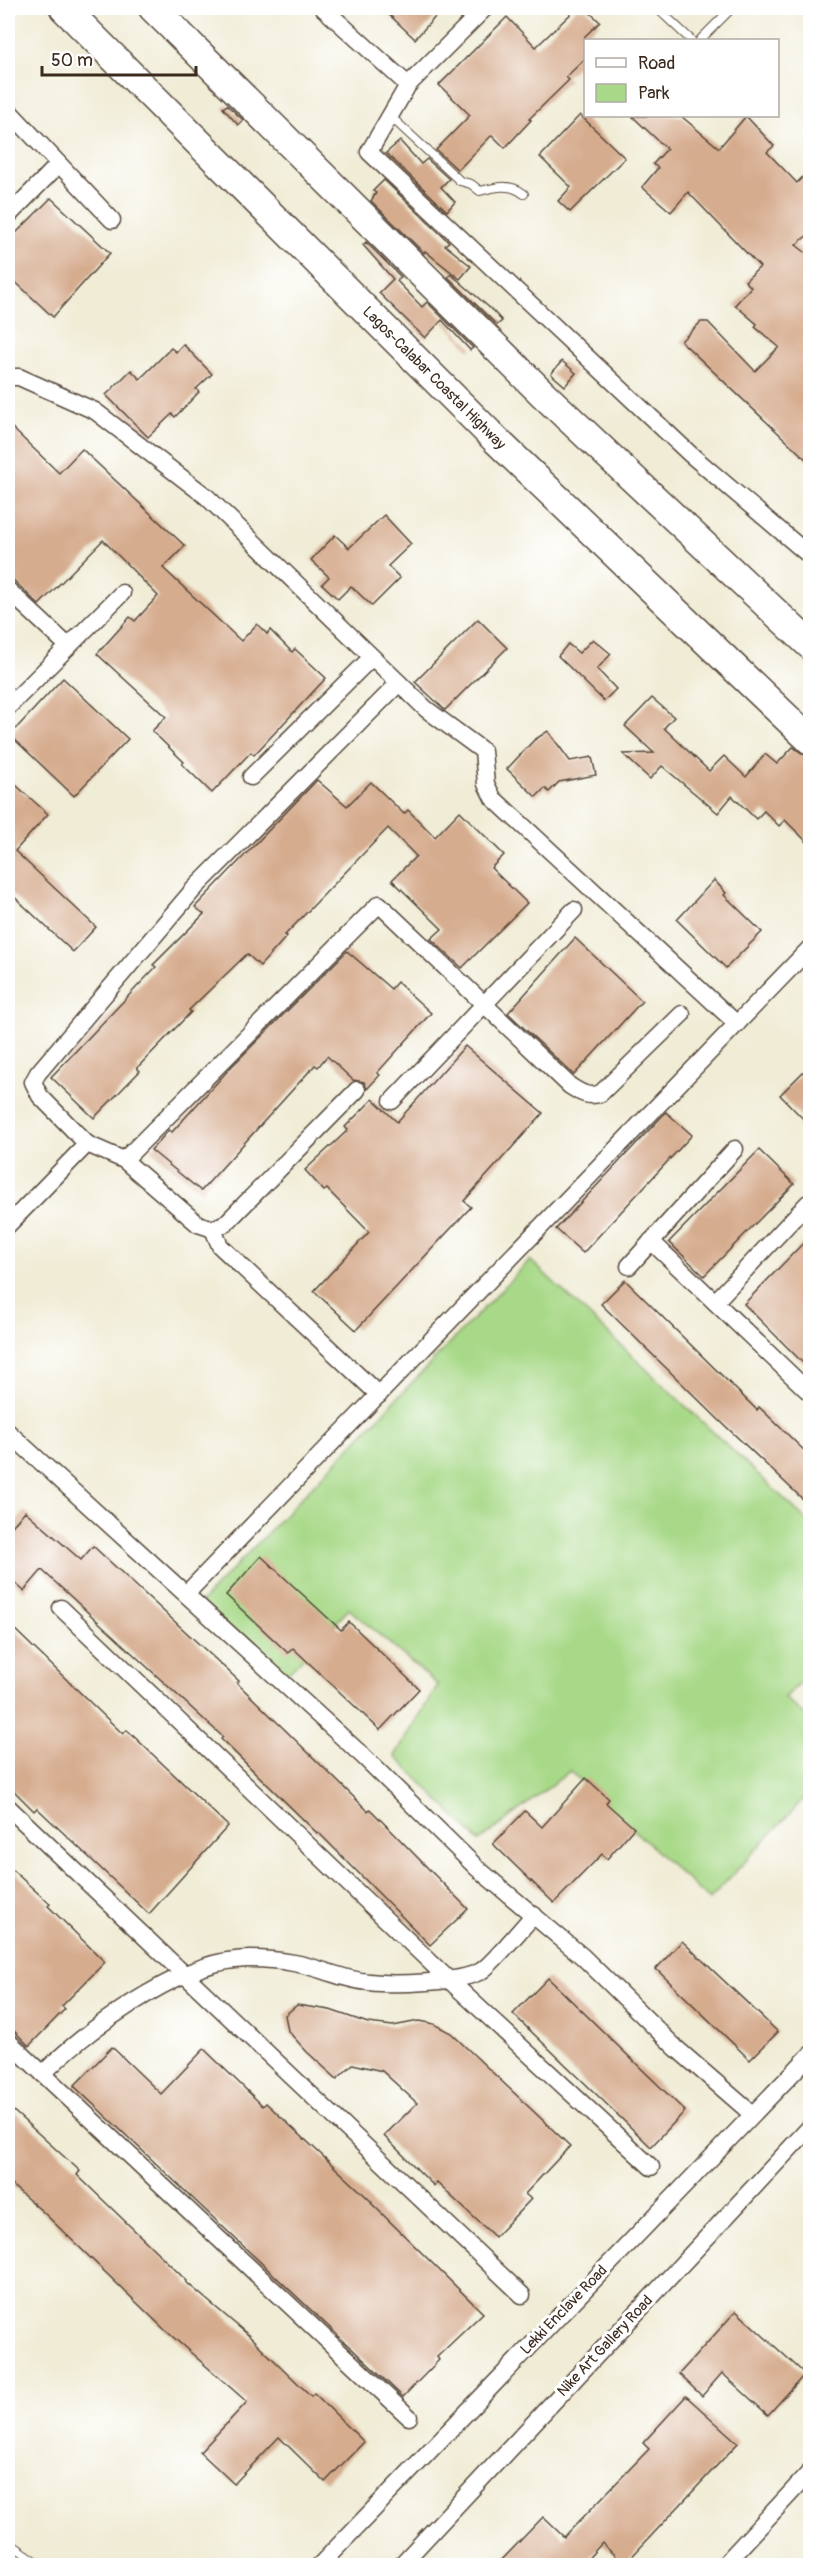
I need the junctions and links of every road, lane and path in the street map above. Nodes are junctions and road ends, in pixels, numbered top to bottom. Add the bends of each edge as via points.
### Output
1 (64, 8) edge
2 (153, 8) edge
3 (323, 8) edge
4 (485, 8) edge
5 (657, 8) edge
6 (732, 8) edge
7 (690, 39) edge
8 (701, 39) edge
9 (408, 86) junction
10 (8, 110) edge
11 (390, 116) junction
12 (59, 164) junction
13 (524, 194) dead end
14 (8, 216) edge
15 (112, 220) dead end
16 (8, 376) edge
17 (810, 556) edge
18 (8, 590) edge
19 (122, 593) dead end
20 (810, 645) edge
21 (68, 646) junction
22 (372, 657) junction
23 (399, 683) junction
24 (8, 707) edge
25 (810, 740) edge
26 (251, 777) dead end
27 (574, 910) dead end
28 (810, 948) edge
29 (484, 1005) junction
30 (682, 1014) dead end
31 (737, 1024) junction
32 (357, 1090) dead end
33 (392, 1101) dead end
34 (87, 1144) junction
35 (735, 1149) dead end
36 (124, 1160) junction
37 (808, 1203) dead end
38 (8, 1225) edge
39 (213, 1229) junction
40 (651, 1241) junction
41 (629, 1266) dead end
42 (715, 1302) junction
43 (810, 1393) edge
44 (379, 1395) junction
45 (8, 1432) edge
46 (186, 1594) junction
47 (61, 1608) dead end
48 (8, 1807) edge
49 (534, 1915) junction
50 (187, 1976) junction
51 (449, 1980) junction
52 (8, 2041) edge
53 (810, 2055) edge
54 (42, 2074) junction
55 (752, 2114) junction
56 (810, 2127) edge
57 (651, 2167) dead end
58 (522, 2295) dead end
59 (409, 2416) dead end
60 (810, 2472) edge
61 (8, 2542) edge
62 (43, 2565) edge
63 (319, 2565) edge
64 (400, 2565) edge
65 (723, 2565) edge

1 - 25 highway, Lagos-Calabar Coastal Highway via 496,441
2 - 20 highway via 543,394
3 - 9 street
4 - 9 street
5 - 7 lane
6 - 8 lane
9 - 11 street
10 - 12 street
11 - 13 lane via 460,181 480,191 510,187
11 - 17 street via 369,152 690,454
12 - 14 street
12 - 15 street
16 - 22 street via 19,377 95,411 207,497
18 - 21 street
19 - 21 street
21 - 24 street
22 - 23 street
22 - 26 street
23 - 31 street via 426,709 483,751 486,784 493,798
23 - 34 street via 194,889 38,1073 33,1082 39,1096
27 - 29 street
28 - 31 street
29 - 30 street via 570,1086 594,1096 602,1093
29 - 33 street
29 - 36 street via 379,904
31 - 44 street
32 - 39 street via 225,1223
34 - 36 street
34 - 38 street
35 - 40 street
36 - 39 street via 198,1224
37 - 42 street
39 - 44 street via 220,1246
40 - 41 street
40 - 42 street
42 - 43 street
44 - 46 street
45 - 46 street
46 - 49 street via 363,1756 477,1868
47 - 51 street
48 - 50 street
49 - 51 street via 482,1971
49 - 55 street
50 - 51 street via 210,1965 236,1960 294,1963 368,1982
50 - 54 street via 162,1985 113,2016 64,2051
50 - 58 street
51 - 57 street
52 - 54 street
53 - 55 street, Lekki Enclave Road
54 - 59 street
55 - 63 street, Lekki Enclave Road
56 - 64 street, Nike Art Gallery Road
60 - 65 street
61 - 62 lane

